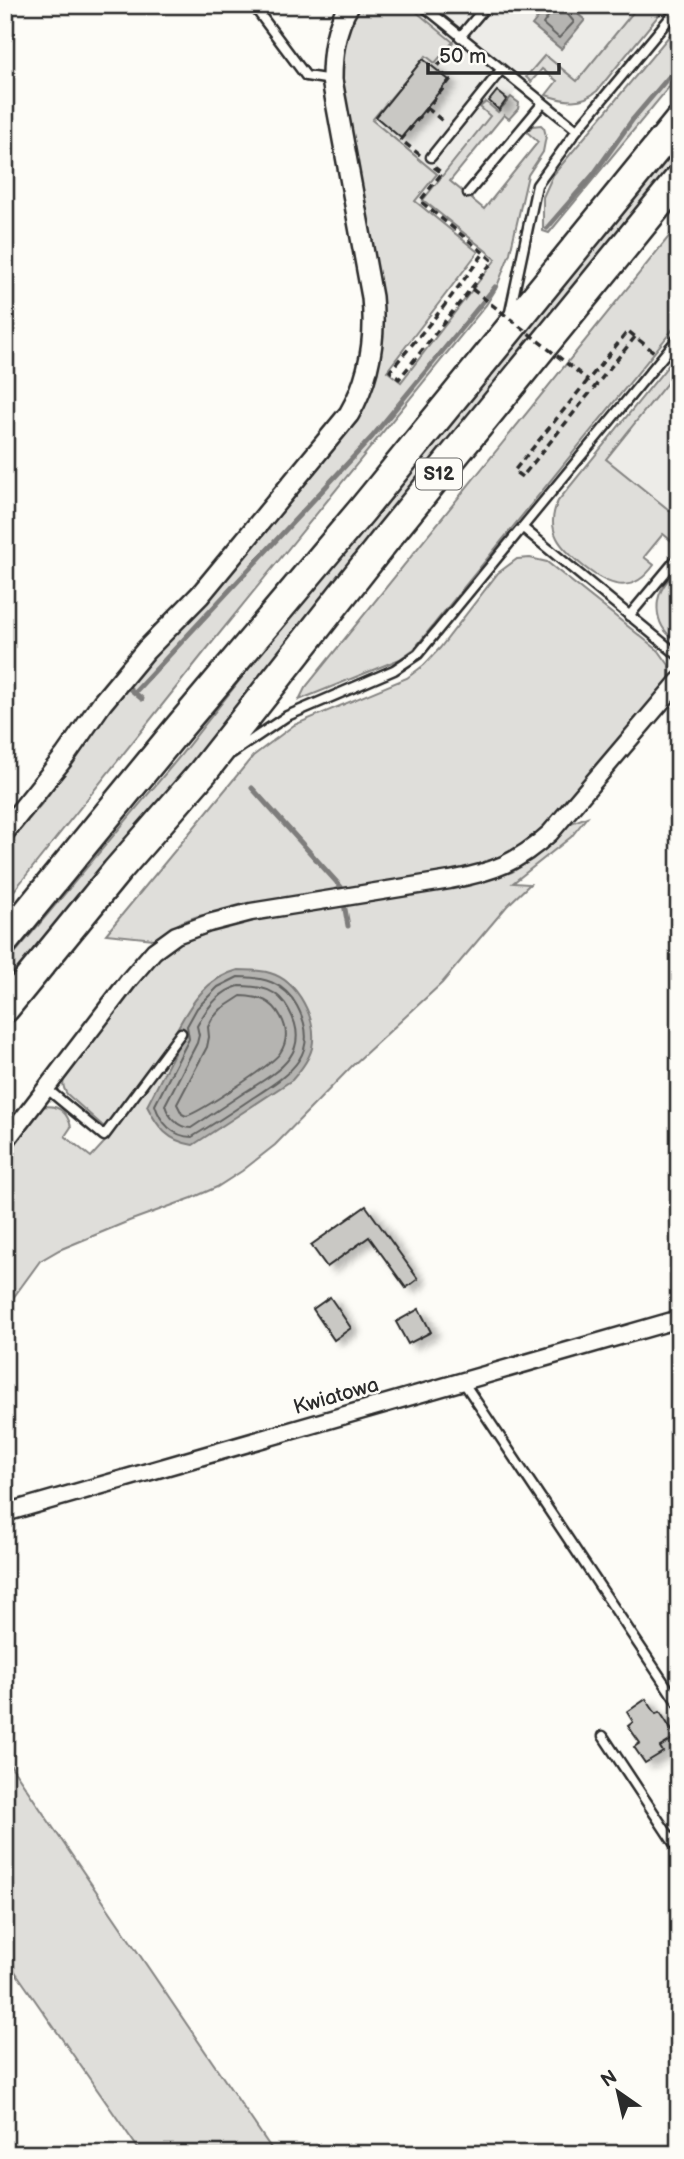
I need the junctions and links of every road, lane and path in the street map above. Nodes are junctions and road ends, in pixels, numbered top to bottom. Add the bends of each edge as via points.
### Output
1 (253, 5) edge
2 (349, 5) edge
3 (422, 5) edge
4 (487, 5) edge
5 (679, 7) edge
6 (460, 37) junction
7 (463, 55) dead end
8 (438, 66) dead end
9 (501, 70) junction
10 (443, 74) dead end
11 (332, 80) junction
12 (542, 103) junction
13 (426, 108) junction
14 (452, 113) dead end
15 (679, 121) edge
16 (577, 130) junction
17 (430, 157) dead end
18 (679, 179) edge
19 (468, 192) dead end
20 (484, 253) junction
21 (472, 289) junction
22 (506, 333) junction
23 (679, 337) edge
24 (588, 380) junction
25 (523, 528) junction
26 (679, 556) edge
27 (629, 616) junction
28 (679, 656) edge
29 (679, 681) edge
30 (203, 772) junction
31 (5, 831) edge
32 (5, 940) edge
33 (5, 1008) edge
34 (181, 1033) dead end
35 (46, 1088) junction
36 (5, 1142) edge
37 (679, 1320) edge
38 (461, 1380) junction
39 (5, 1513) edge
40 (679, 1705) edge
41 (603, 1736) dead end
42 (679, 1852) edge

1 - 11 lane via 306,76
2 - 11 street via 334,47
3 - 6 lane
4 - 6 lane
5 - 16 lane
6 - 9 lane
7 - 8 path via 454,47
9 - 12 lane
9 - 17 lane
10 - 13 path via 450,80
11 - 31 street via 372,297 374,330 363,388 349,414 200,595 102,703
12 - 16 lane
12 - 19 lane
13 - 14 path via 444,122
13 - 20 path via 401,140 442,173 420,201
15 - 22 highway, S12
16 - 22 lane via 537,185
18 - 30 highway, S12
20 - 21 path via 493,261
20 - 21 path via 390,371 399,379
21 - 24 path, bridge
22 - 32 highway, S12
23 - 25 lane
24 - 24 path via 513,471 522,477 635,337 628,331
25 - 27 lane
25 - 30 lane via 418,653 394,670 287,716
26 - 27 lane
27 - 28 lane
29 - 35 street via 550,834 520,858 482,874 251,912 176,935 154,951 129,980
30 - 33 highway, S12
34 - 35 lane via 104,1136
35 - 36 street
37 - 38 street, Kwiatowa
38 - 39 street, Kwiatowa
38 - 40 lane
41 - 42 lane

